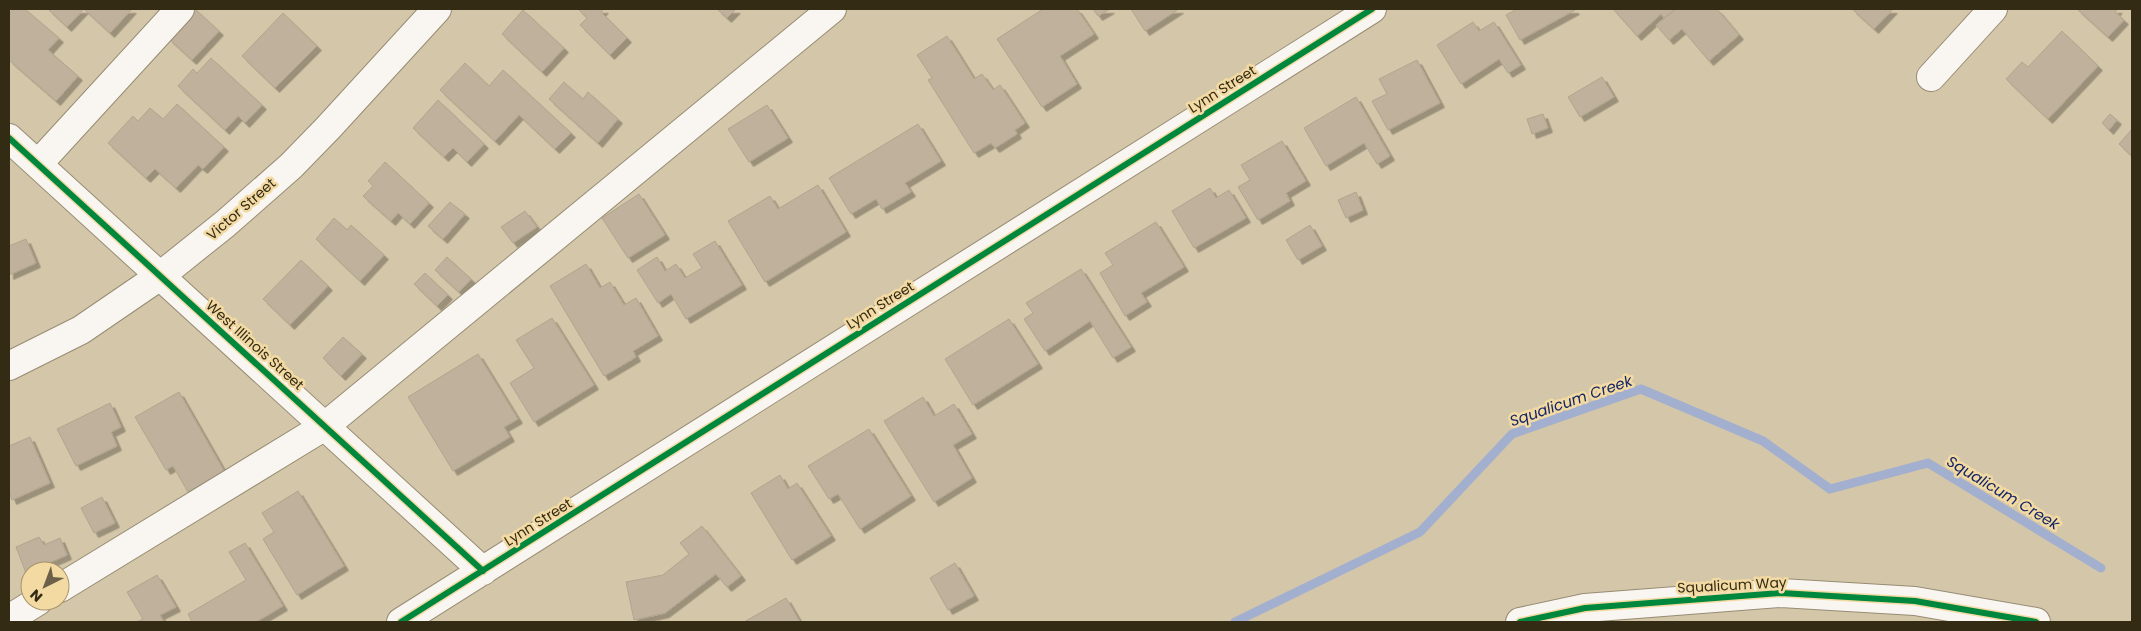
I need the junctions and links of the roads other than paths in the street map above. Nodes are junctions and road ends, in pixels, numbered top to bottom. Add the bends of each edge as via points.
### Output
1 (180, 9) edge
2 (437, 9) edge
3 (832, 9) edge
4 (1372, 9) edge
5 (1993, 9) edge
6 (1931, 77) dead end
7 (9, 140) edge
8 (38, 164) junction
9 (160, 276) junction
10 (9, 366) edge
11 (325, 426) junction
12 (484, 571) junction
13 (70, 582) edge
14 (22, 611) edge
15 (9, 619) edge
16 (401, 622) edge
17 (1520, 622) edge
18 (2036, 622) edge

1 - 8 street
2 - 9 street, Victor Street via 291,166
3 - 11 street
4 - 12 street, Lynn Street
5 - 6 street
7 - 8 street, West Illinois Street
8 - 9 street, West Illinois Street
9 - 10 street, Victor Street via 81,330
9 - 11 street, West Illinois Street
11 - 12 street, West Illinois Street
11 - 13 street
12 - 16 street, Lynn Street
14 - 15 street
17 - 18 street, Squalicum Way via 1585,608 1781,593 1915,602

